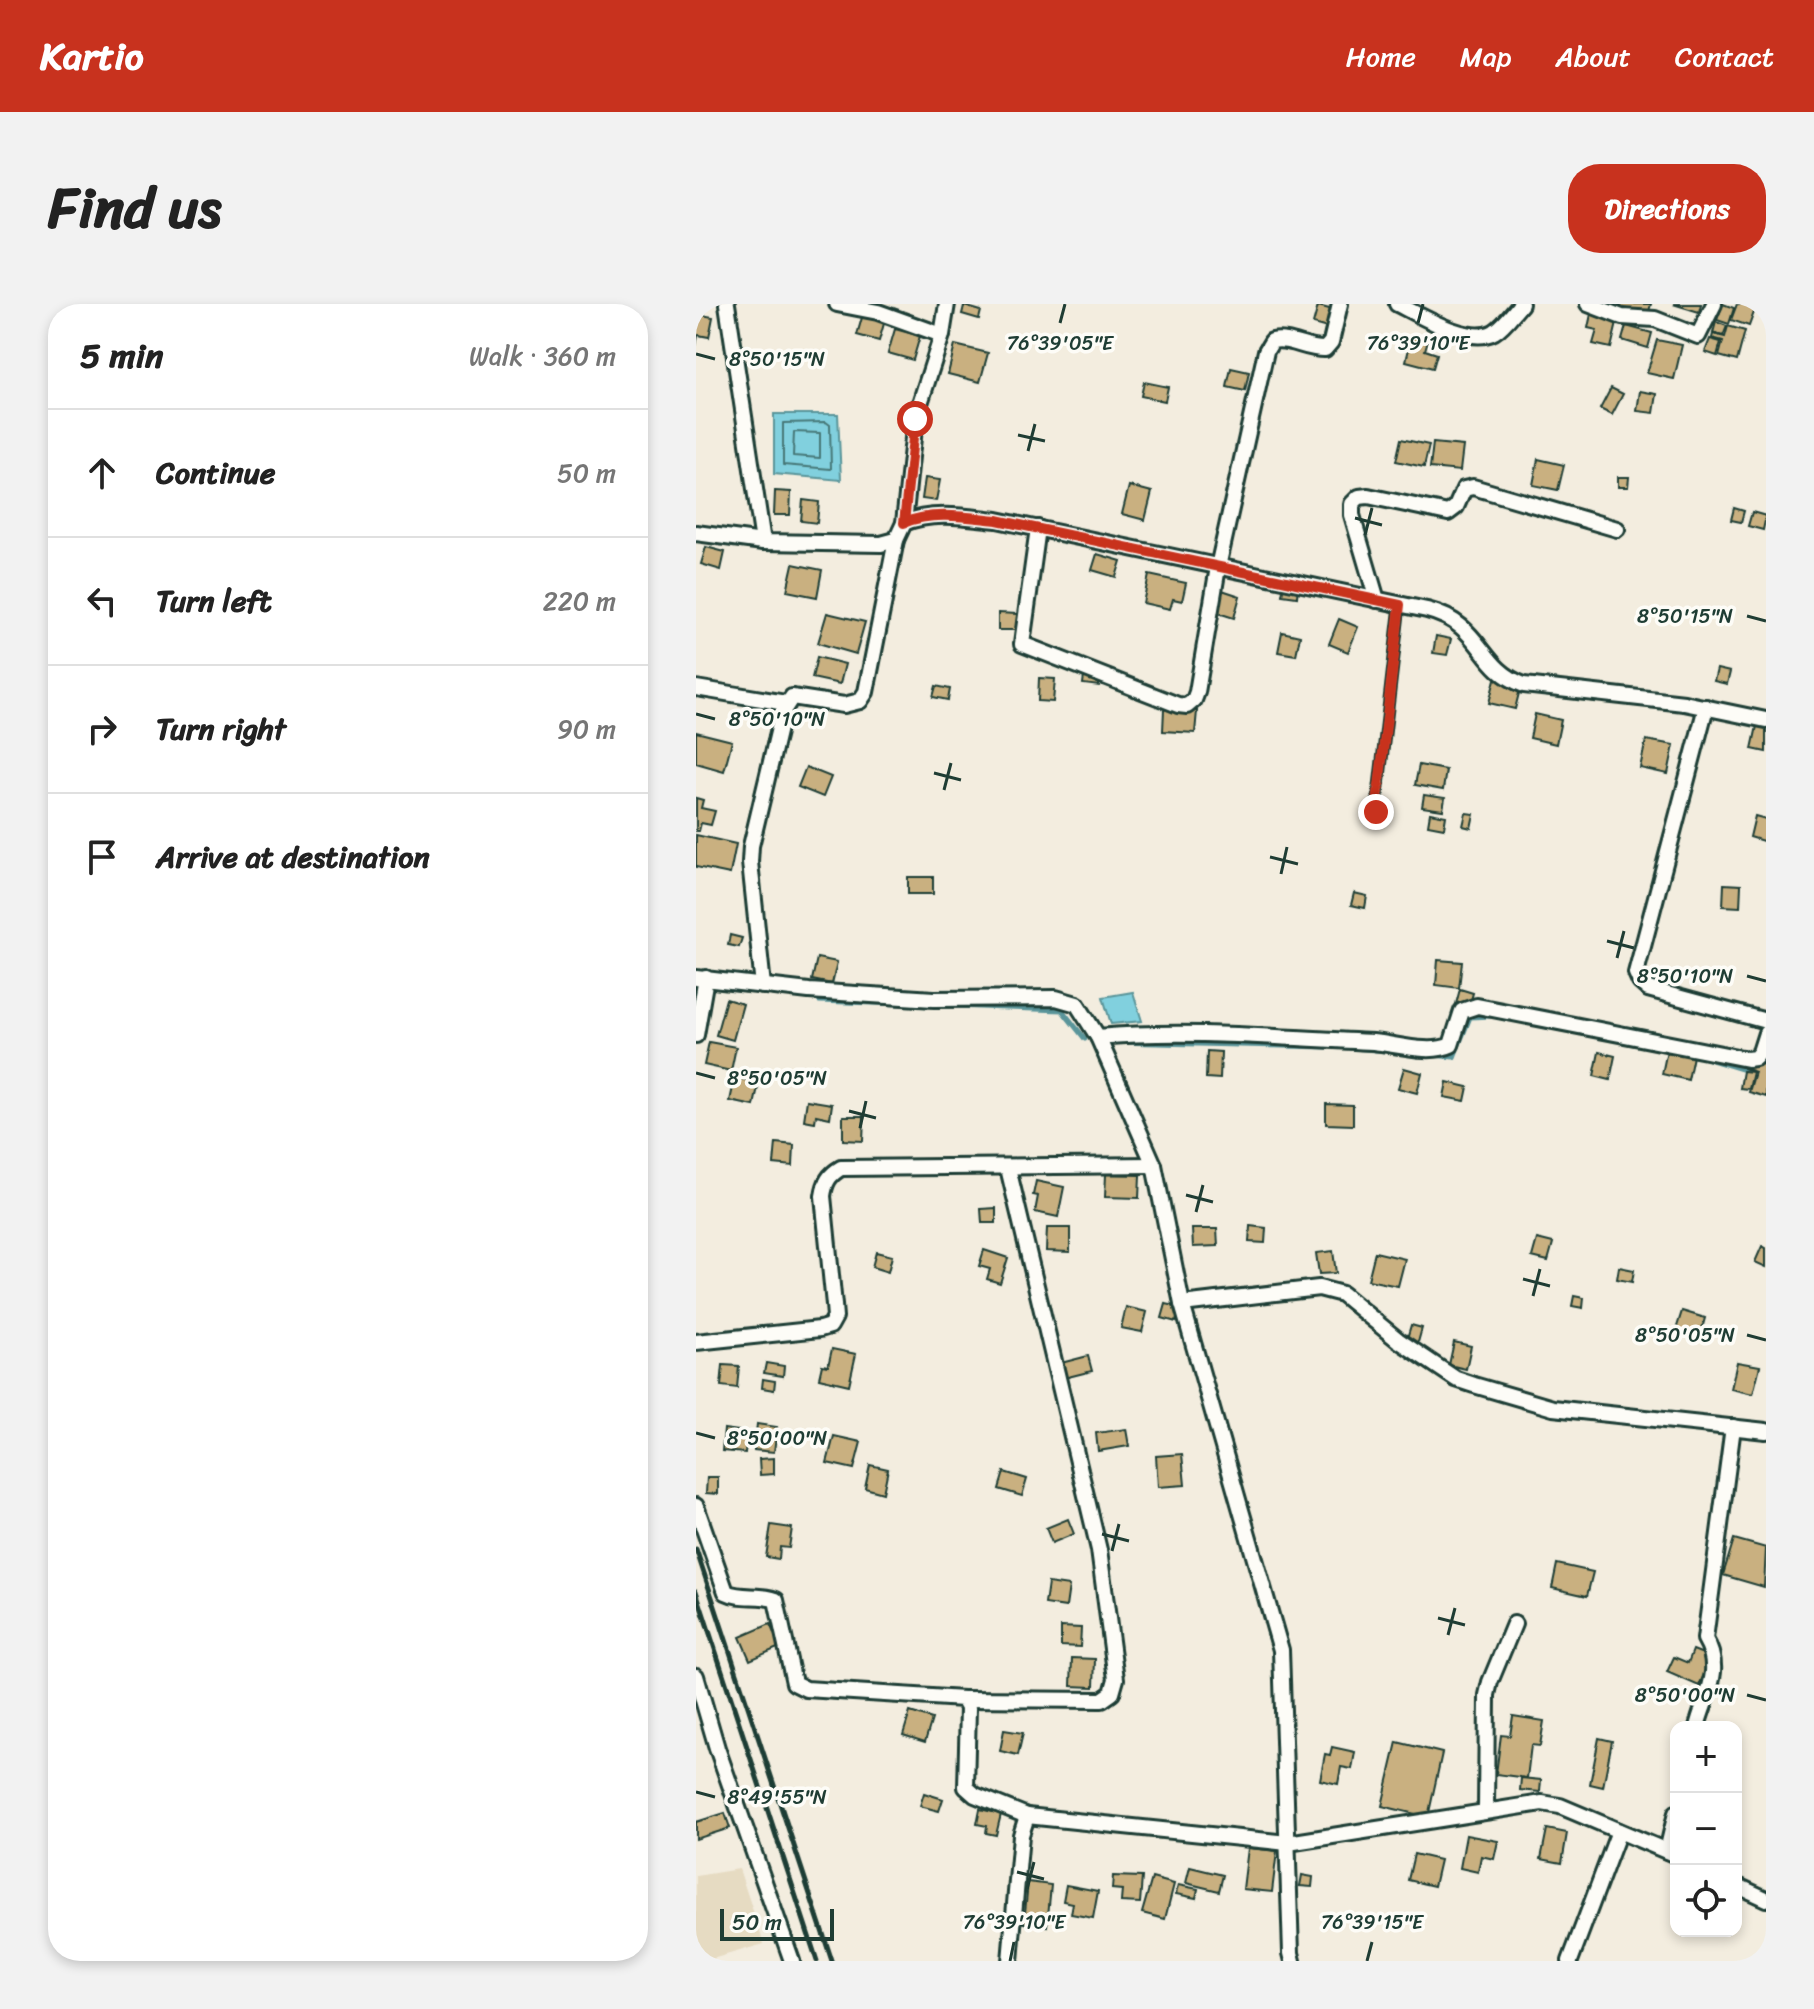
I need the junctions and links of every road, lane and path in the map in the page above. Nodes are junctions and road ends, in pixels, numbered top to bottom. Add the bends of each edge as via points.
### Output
1 (727, 304) edge
2 (837, 304) edge
3 (947, 304) edge
4 (1340, 304) edge
5 (1397, 304) edge
6 (1521, 304) edge
7 (1588, 304) edge
8 (1662, 304) edge
9 (1714, 304) edge
10 (1655, 319) junction
11 (942, 335) junction
12 (904, 523) junction
13 (1038, 528) junction
14 (1617, 529) dead end
15 (696, 533) edge
16 (896, 540) junction
17 (763, 542) junction
18 (1218, 567) junction
19 (1377, 600) junction
20 (1400, 605) junction
21 (696, 688) edge
22 (786, 703) junction
23 (1706, 707) junction
24 (1766, 720) edge
25 (1376, 812) dead end
26 (701, 978) edge
27 (763, 986) junction
28 (1766, 1021) edge
29 (1766, 1033) edge
30 (696, 1035) edge
31 (1098, 1037) junction
32 (1154, 1165) junction
33 (1008, 1168) junction
34 (1182, 1304) junction
35 (696, 1342) edge
36 (1733, 1427) junction
37 (1766, 1431) edge
38 (696, 1505) edge
39 (1514, 1624) dead end
40 (696, 1676) edge
41 (963, 1699) junction
42 (1698, 1721) edge
43 (1486, 1811) junction
44 (1027, 1816) junction
45 (1619, 1831) junction
46 (1288, 1843) junction
47 (1670, 1853) edge
48 (1742, 1888) edge
49 (1766, 1899) edge
50 (792, 1961) edge
51 (1010, 1961) edge
52 (1293, 1961) edge
53 (1570, 1961) edge

1 - 17 street
2 - 11 street
3 - 11 street
4 - 18 street via 1325,349 1281,339 1272,341 1266,351
5 - 6 street via 1474,336 1497,331
7 - 10 street via 1622,317
8 - 10 street
9 - 10 street via 1698,336
11 - 12 street via 915,419
12 - 13 street via 918,517 965,516
12 - 16 street
13 - 18 street
13 - 18 street via 1022,644 1178,705 1187,706 1197,692
14 - 19 street via 1473,487 1464,489 1448,513 1359,497 1352,515
15 - 17 street
16 - 17 street
16 - 22 street via 860,701 792,697
18 - 19 street
19 - 20 street
20 - 23 street via 1442,613 1459,623 1500,673 1524,685
20 - 25 lane
21 - 22 street
22 - 27 street via 751,846
23 - 24 street
23 - 28 street via 1636,973 1648,989
26 - 27 street
26 - 30 street
27 - 31 street via 934,999 1069,1000
29 - 31 street via 1760,1052 1747,1059 1477,1006 1462,1011 1451,1045 1442,1049 1161,1032
31 - 32 street
32 - 33 street
32 - 34 street
33 - 35 street via 841,1168 831,1174 823,1196 835,1317 830,1326
33 - 41 street via 1099,1550 1116,1679 1112,1693 1102,1700
34 - 36 street via 1331,1290 1456,1379 1553,1408
34 - 46 street via 1281,1650
36 - 37 street
36 - 42 street via 1705,1639 1712,1651 1714,1677
38 - 41 street via 726,1592 776,1600 794,1683 806,1689
39 - 43 street via 1487,1695
40 - 50 street
41 - 44 street via 968,1708 966,1787
43 - 45 street via 1542,1803
43 - 46 street
44 - 46 street
44 - 51 street
45 - 47 street
45 - 53 street
46 - 52 street
48 - 49 street

